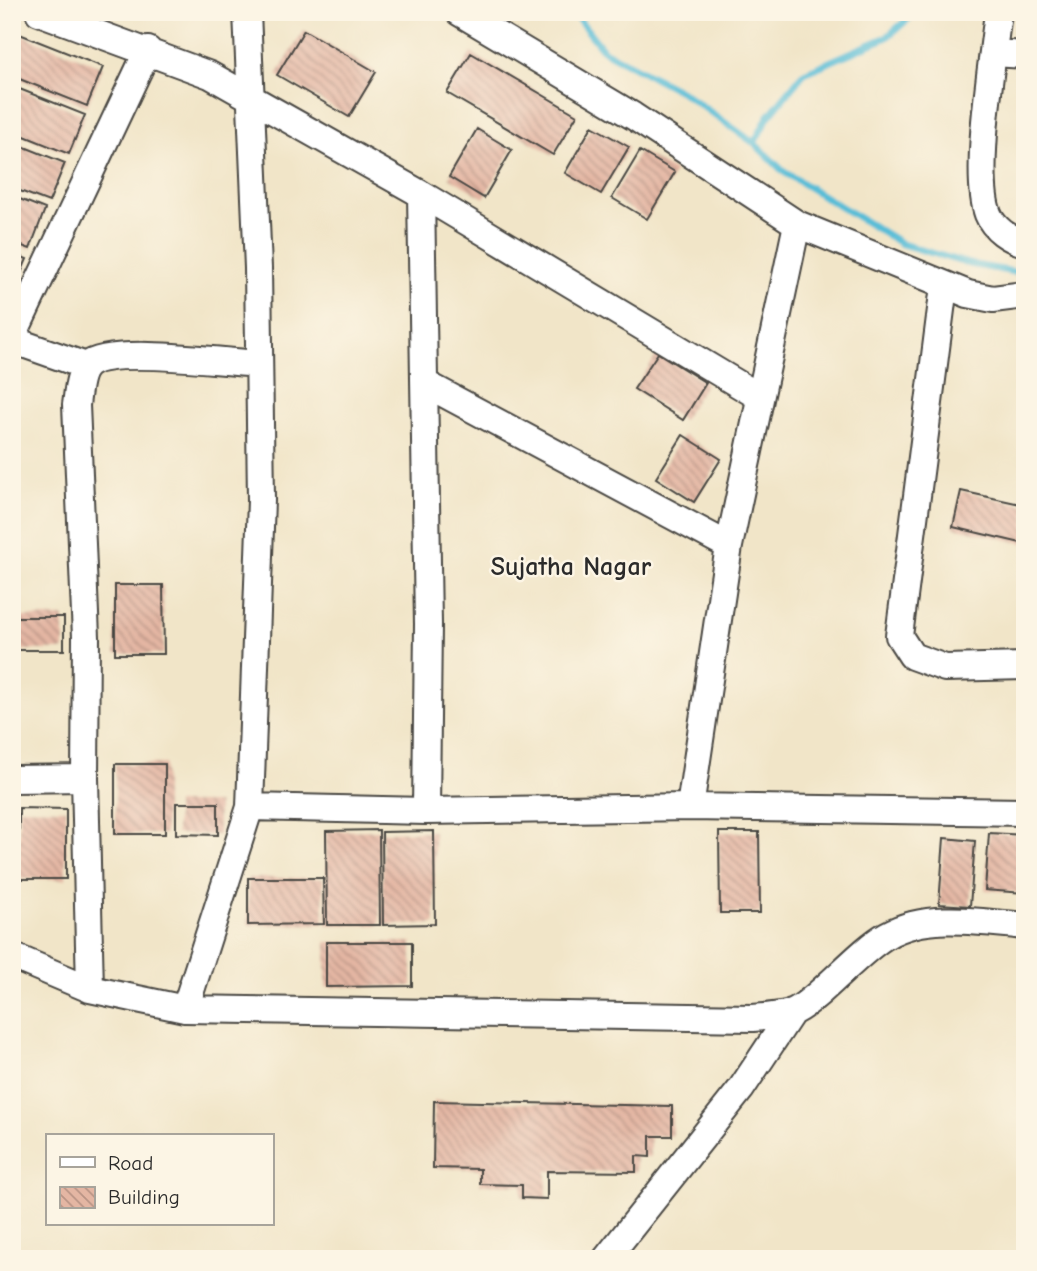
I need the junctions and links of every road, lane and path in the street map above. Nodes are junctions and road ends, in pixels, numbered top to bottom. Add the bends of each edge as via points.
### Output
1 (39, 12) edge
2 (247, 12) edge
3 (459, 12) edge
4 (998, 12) edge
5 (148, 50) junction
6 (994, 53) junction
7 (1025, 55) edge
8 (252, 98) junction
9 (421, 194) junction
10 (797, 224) junction
11 (1025, 243) edge
12 (944, 286) junction
13 (1025, 295) edge
14 (12, 339) edge
15 (258, 365) junction
16 (86, 366) junction
17 (426, 384) junction
18 (758, 396) junction
19 (729, 546) junction
20 (1025, 666) edge
21 (85, 778) junction
22 (12, 779) edge
23 (250, 807) junction
24 (690, 807) junction
25 (426, 811) junction
26 (1025, 812) edge
27 (1025, 926) edge
28 (12, 956) edge
29 (90, 989) junction
30 (185, 1009) junction
31 (792, 1012) junction
32 (606, 1259) edge

1 - 5 street
2 - 8 street
3 - 10 street via 633,116
4 - 6 street
5 - 8 street
5 - 14 street
6 - 7 street
6 - 11 street via 984,145 986,211 1003,233
8 - 9 street
8 - 15 street
9 - 17 street
9 - 18 street
10 - 12 street
10 - 18 street
12 - 13 street via 993,299
12 - 20 street via 898,636 912,656 945,668
14 - 16 street
15 - 16 street via 128,355 102,357
15 - 23 street via 261,500
16 - 21 street via 76,405 86,637
17 - 19 street
17 - 25 street
18 - 19 street
19 - 24 street
21 - 22 street
21 - 29 street
23 - 25 street
23 - 30 street
24 - 25 street
24 - 26 street
27 - 31 street via 939,921 888,934
28 - 29 street
29 - 30 street
30 - 31 street via 753,1018
31 - 32 street via 741,1089

